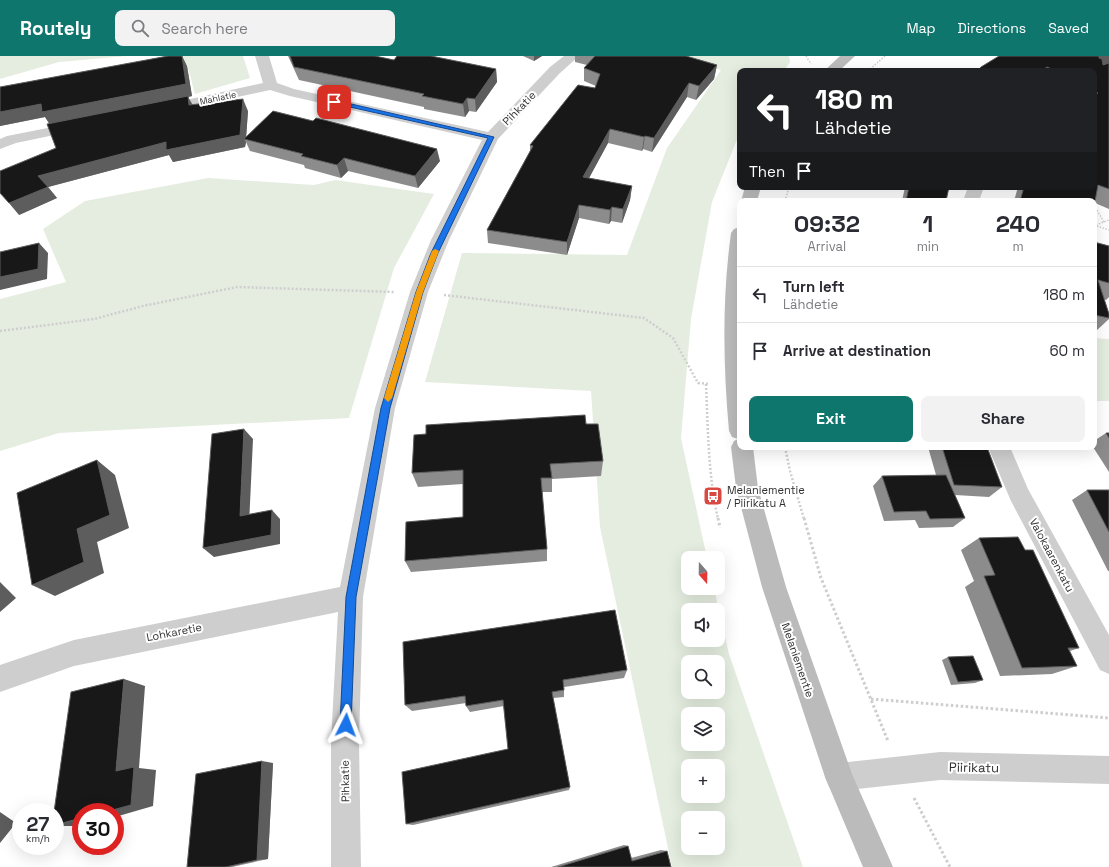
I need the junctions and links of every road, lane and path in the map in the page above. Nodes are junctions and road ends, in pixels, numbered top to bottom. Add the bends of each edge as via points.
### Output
1 (262, 56) edge
2 (572, 56) edge
3 (848, 56) edge
4 (885, 56) edge
5 (834, 68) edge
6 (871, 68) edge
7 (271, 86) junction
8 (151, 111) edge
9 (89, 123) edge
10 (491, 137) junction
11 (0, 144) edge
12 (1097, 210) edge
13 (1109, 220) edge
14 (1104, 222) junction
15 (1097, 224) edge
16 (1097, 226) edge
17 (1109, 230) edge
18 (737, 251) edge
19 (419, 292) junction
20 (0, 331) edge
21 (706, 384) junction
22 (734, 387) junction
23 (737, 409) edge
24 (742, 450) edge
25 (786, 450) edge
26 (1000, 450) edge
27 (720, 528) dead end
28 (351, 597) junction
29 (1109, 661) edge
30 (0, 679) edge
31 (871, 699) junction
32 (1109, 718) edge
33 (899, 770) junction
34 (1109, 770) edge
35 (839, 777) junction
36 (346, 867) edge
37 (878, 867) edge
38 (950, 867) edge

1 - 7 street
2 - 10 street, Pihkatie via 555,70
3 - 5 main road
4 - 6 path
7 - 8 street, Mahlatie
7 - 10 street
9 - 11 street via 12,139
10 - 19 street, Pihkatie via 440,240
12 - 14 path
13 - 14 path
14 - 15 path
16 - 17 path
18 - 22 main road via 732,313
19 - 20 path via 237,287 94,319
19 - 21 path via 644,318 673,338 698,383
19 - 28 street, Pihkatie via 385,408
21 - 22 path
21 - 27 path via 709,461
22 - 23 main road
24 - 35 main road, Melaniementie via 747,488 774,587
25 - 31 path via 790,471 821,578
26 - 29 street, Valokaarenkatu via 1019,494
28 - 30 street, Lohkaretie via 74,653
28 - 36 street, Pihkatie via 345,741
31 - 32 path
31 - 33 path
33 - 34 street, Piirikatu via 940,766
33 - 35 street, Piirikatu
33 - 38 path
35 - 37 main road, Melaniementie

